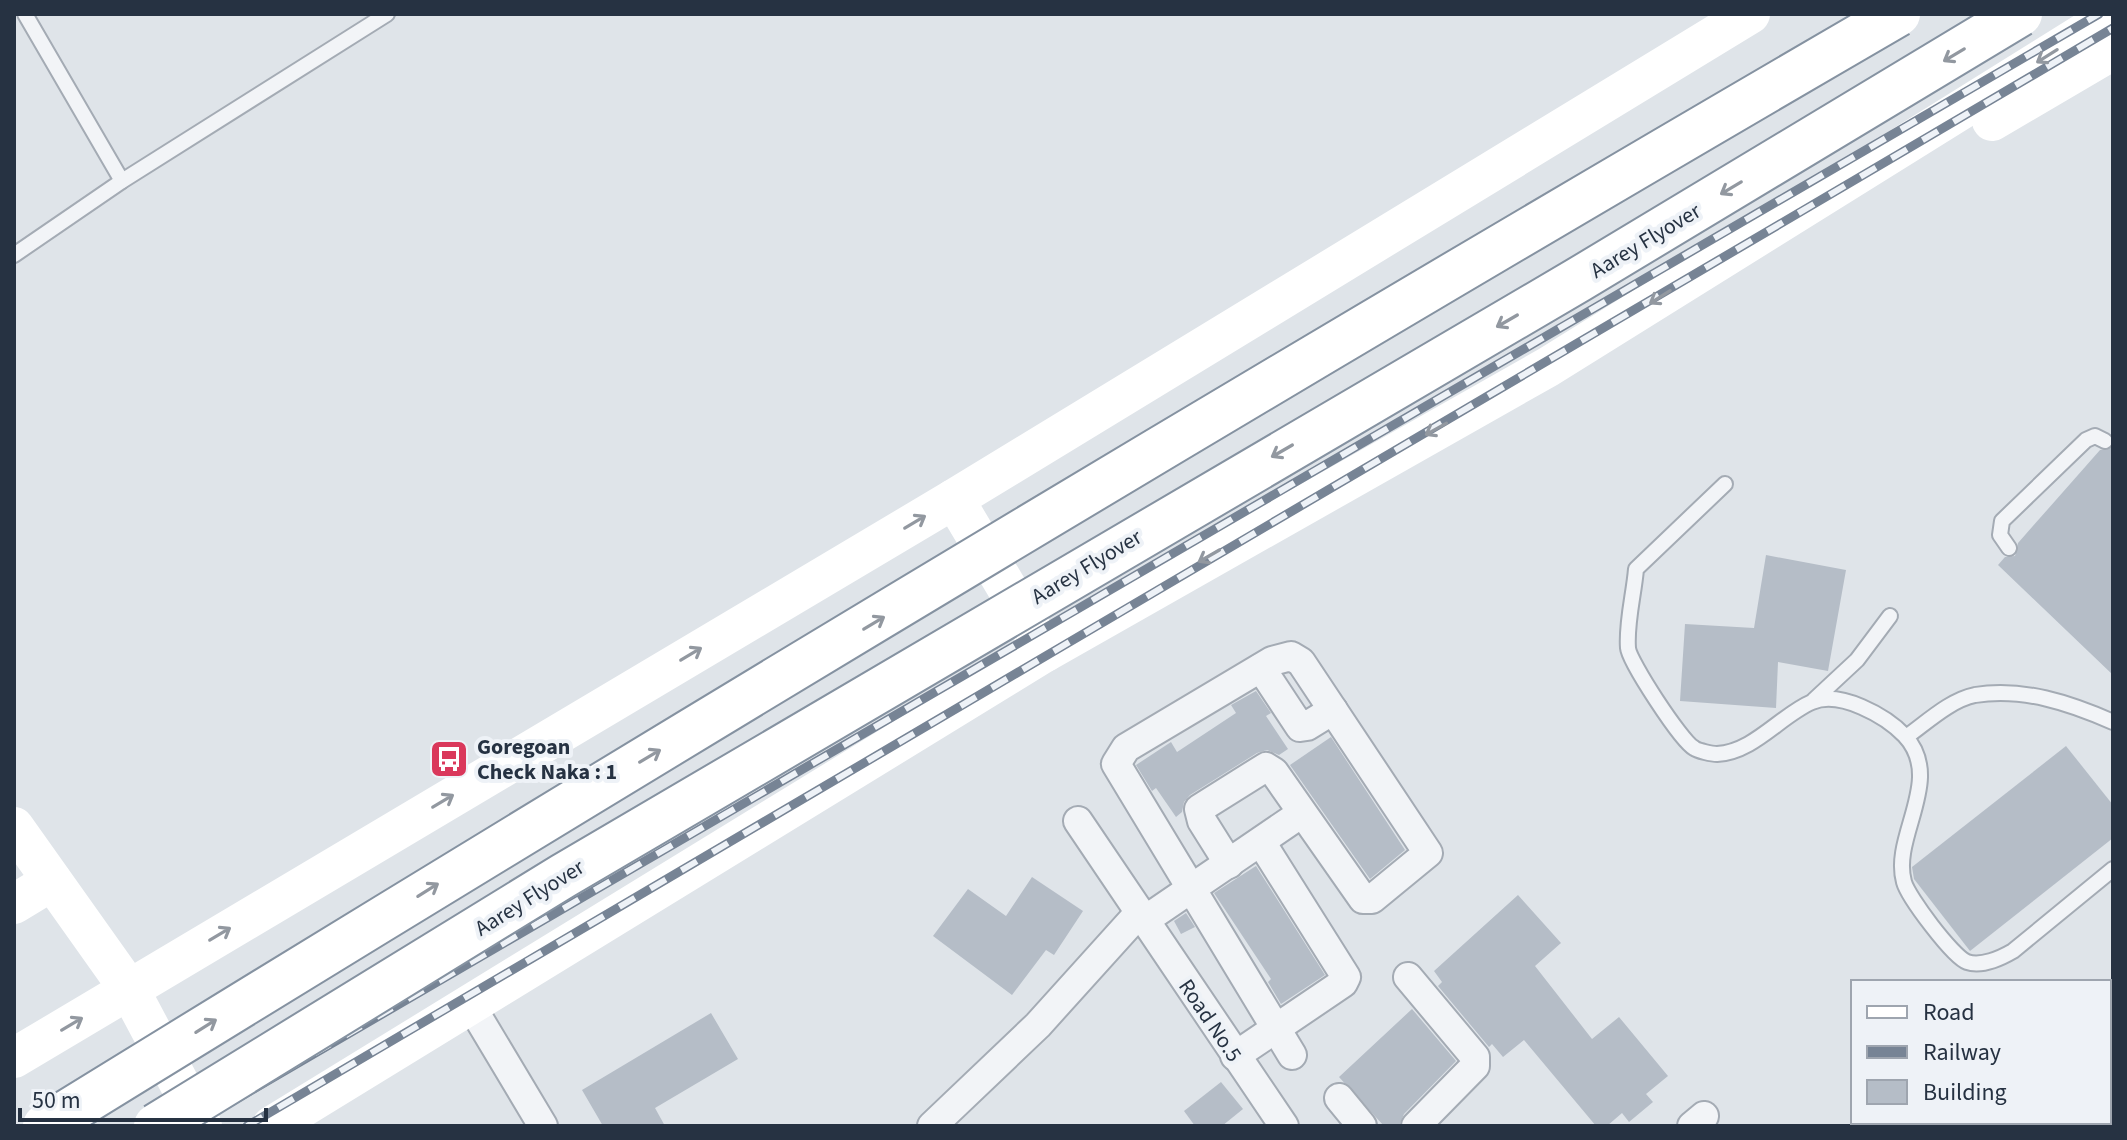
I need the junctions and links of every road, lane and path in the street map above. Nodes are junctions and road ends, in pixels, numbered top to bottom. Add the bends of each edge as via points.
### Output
1 (25, 14) edge
2 (387, 14) edge
3 (1750, 14) edge
4 (1898, 14) edge
5 (2020, 14) edge
6 (2113, 15) edge
7 (2113, 50) edge
8 (122, 181) junction
9 (14, 255) edge
10 (1702, 271) junction
11 (2105, 441) dead end
12 (1725, 484) dead end
13 (954, 499) junction
14 (2009, 548) dead end
15 (1890, 616) dead end
16 (1045, 652) junction
17 (1261, 668) junction
18 (1814, 700) junction
19 (1333, 710) junction
20 (2113, 722) edge
21 (1906, 737) junction
22 (1302, 813) junction
23 (1078, 821) dead end
24 (14, 827) edge
25 (1261, 842) junction
26 (1229, 864) junction
27 (2113, 869) edge
28 (52, 881) junction
29 (1191, 889) junction
30 (14, 904) edge
31 (1142, 916) junction
32 (1408, 977) dead end
33 (129, 989) junction
34 (470, 1004) junction
35 (1276, 1029) junction
36 (1292, 1055) dead end
37 (1235, 1056) junction
38 (14, 1058) edge
39 (1339, 1098) dead end
40 (45, 1126) edge
41 (156, 1126) edge
42 (202, 1126) edge
43 (272, 1126) edge
44 (543, 1126) edge
45 (932, 1126) edge
46 (1284, 1126) edge
47 (1362, 1126) edge
48 (1416, 1126) edge

1 - 8 lane
2 - 8 lane
3 - 13 main road
40 -> 4 highway, bridge via 484,854
5 -> 41 highway, Aarey Flyover, bridge via 563,876
6 -> 10 main road
7 - 10 main road via 1751,261
8 - 9 lane
10 -> 16 main road via 1548,367
11 - 14 lane via 2095,436 2086,440 2002,521 2000,535
12 - 18 lane via 1636,569 1628,650 1693,748 1718,754 1750,742
13 - 16 main road
33 -> 13 main road
15 - 18 lane via 1857,660
16 - 34 main road
17 - 19 street via 1291,656 1301,662
17 - 19 street via 1300,727
17 - 29 street via 1117,757 1120,773
18 - 21 lane via 1849,702 1876,712
19 - 22 street via 1428,853 1372,899 1363,899
20 - 21 lane via 2062,701 1973,695
21 - 27 lane via 1919,763 1919,792 1902,865 1904,883 1959,957 1969,963 2013,951
22 - 25 street
22 - 26 street via 1266,767 1203,804 1202,821
23 - 31 street, Road No.5
24 - 28 main road
25 - 26 street
25 - 35 street via 1346,977
26 - 29 street
28 - 30 main road
28 - 33 main road
29 - 31 street
29 - 35 street
31 - 37 street, Road No.5
31 - 45 street
32 - 48 street via 1475,1057 1470,1074
38 -> 33 main road
33 - 42 main road
34 - 43 main road
34 - 44 street
35 - 36 street
35 - 37 street
37 - 46 street, Road No.5
39 - 47 street

